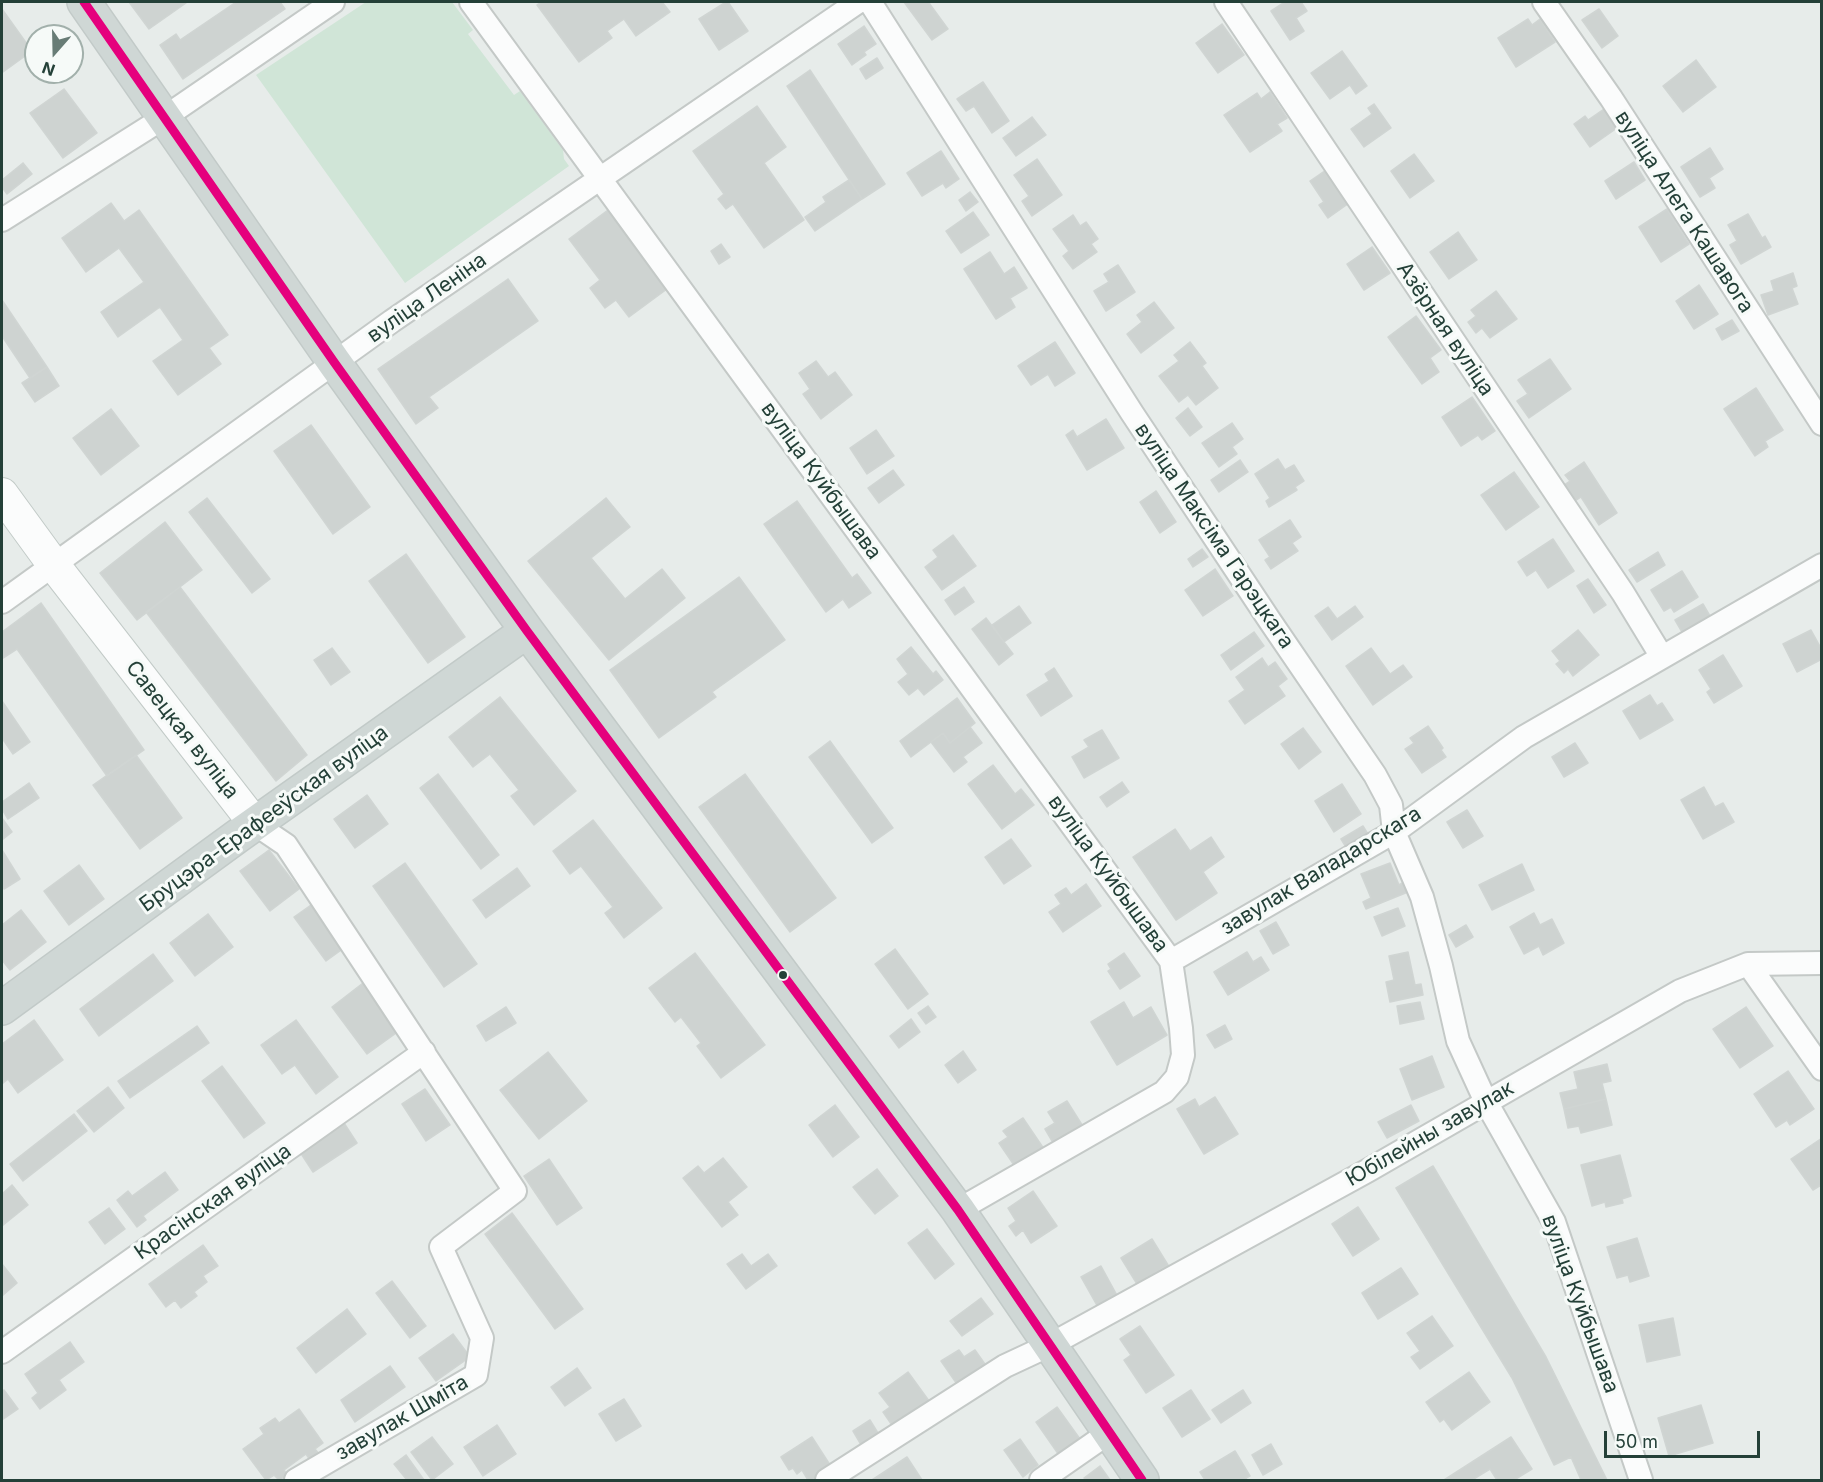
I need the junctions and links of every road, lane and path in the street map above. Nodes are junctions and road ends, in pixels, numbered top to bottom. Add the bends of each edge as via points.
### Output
1 (84, 2) edge
2 (333, 2) edge
3 (471, 2) edge
4 (858, 2) edge
5 (870, 2) edge
6 (1226, 2) edge
7 (1544, 2) edge
8 (165, 117) junction
9 (600, 178) junction
10 (2, 220) edge
11 (334, 362) junction
12 (1821, 424) edge
13 (2, 494) edge
14 (53, 564) junction
15 (1821, 566) edge
16 (2, 602) edge
17 (527, 631) junction
18 (1662, 657) junction
19 (255, 824) junction
20 (1394, 832) junction
21 (1171, 961) junction
22 (1821, 963) edge
23 (1748, 964) junction
24 (2, 1008) edge
25 (424, 1052) junction
26 (1821, 1069) edge
27 (1486, 1102) junction
28 (958, 1210) junction
29 (1050, 1345) junction
30 (2, 1352) edge
31 (1110, 1432) junction
32 (296, 1480) edge
33 (827, 1480) edge
34 (1041, 1480) edge
35 (1142, 1480) edge
36 (1641, 1480) edge

1 - 8 main road
2 - 8 street
3 - 9 street, вуліца Куйбышава
4 - 9 street, вуліца Леніна
5 - 20 street, вуліца Максіма Гарэцкага via 1132,413 1375,776 1391,805
6 - 18 street, Азёрная вуліца
7 - 12 street, вуліца Алега Кашавога via 1611,98
8 - 10 street
8 - 11 main road
9 - 11 street, вуліца Леніна
9 - 21 street, вуліца Куйбышава
11 - 14 street, вуліца Леніна
11 - 17 main road
13 - 14 main road, Савецкая вуліца
14 - 16 street, вуліца Леніна
14 - 19 main road, Савецкая вуліца
15 - 18 street, завулак Валадарскага
17 - 19 main road, Бруцэра-Ерафееўская вуліца
17 - 28 main road
18 - 20 street, завулак Валадарскага via 1524,738
19 - 24 main road, Бруцэра-Ерафееўская вуліца
19 - 25 street, Савецкая вуліца via 286,845
20 - 21 street, завулак Валадарскага
20 - 27 street, вуліца Максіма Гарэцкага via 1422,897 1458,1041
21 - 28 street via 1183,1055 1177,1077 1164,1092
22 - 23 street, Юбілейны завулак
23 - 26 street
23 - 27 street, Юбілейны завулак via 1680,991
25 - 30 street, Красінская вуліца
25 - 32 street, завулак Шміта via 515,1191 441,1247 482,1338 476,1375
27 - 29 street, Юбілейны завулак
27 - 36 street, вуліца Куйбышава via 1554,1222
28 - 29 main road
29 - 31 main road
29 - 33 street, Юбілейны завулак via 1005,1366
31 - 34 street
31 - 35 main road

